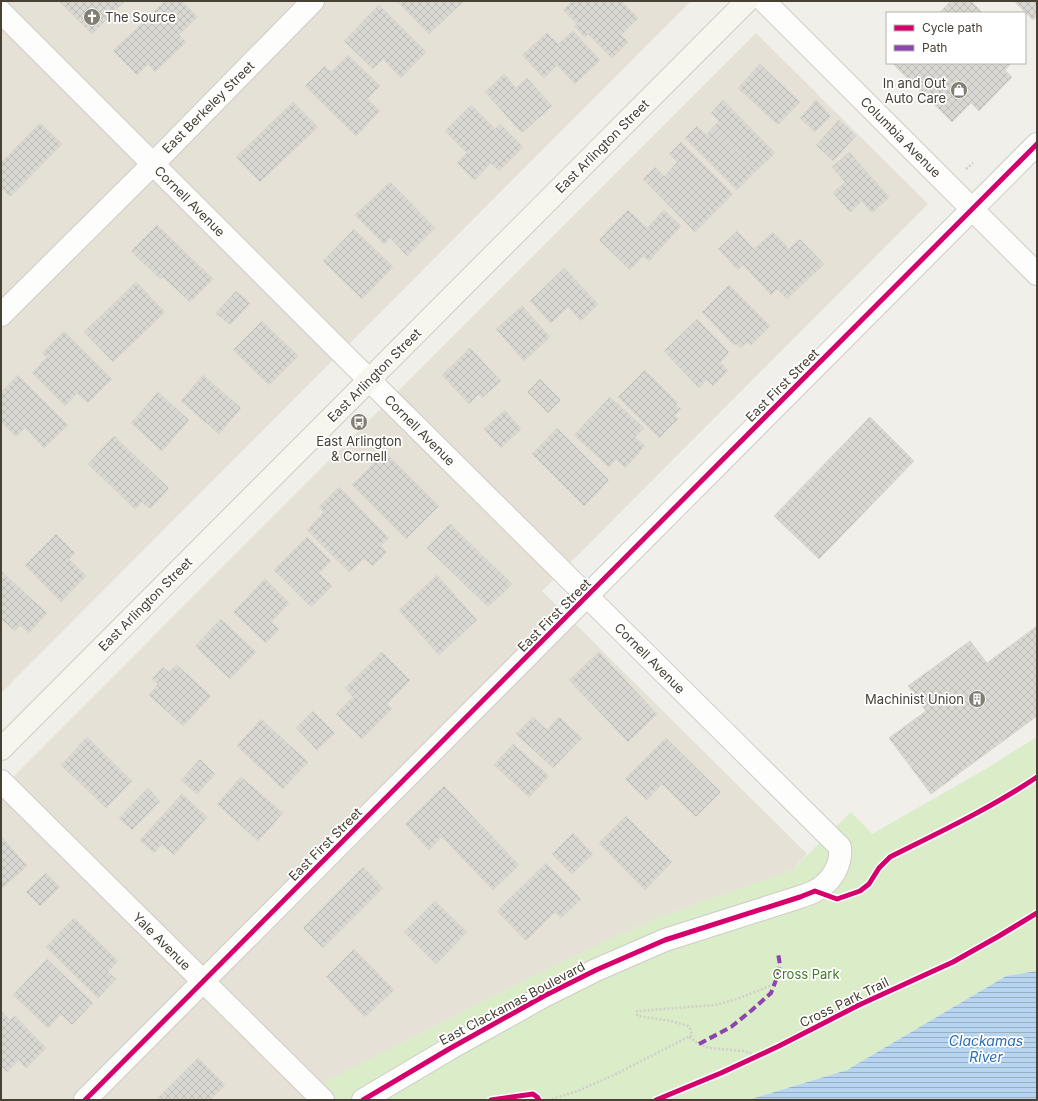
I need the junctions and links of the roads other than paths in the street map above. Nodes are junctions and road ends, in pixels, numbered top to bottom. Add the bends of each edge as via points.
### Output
1 (313, 1) edge
2 (746, 1) edge
3 (764, 1) edge
4 (1, 12) edge
5 (1037, 144) edge
6 (153, 164) junction
7 (972, 209) junction
8 (1037, 274) edge
9 (1, 315) edge
10 (369, 380) junction
11 (587, 596) junction
12 (1, 749) edge
13 (1, 781) edge
14 (840, 847) joint
15 (203, 981) junction
16 (85, 1100) edge
17 (322, 1100) edge
18 (363, 1100) edge

1 - 6 street, East Berkeley Street
2 - 10 main road, East Arlington Street
3 - 7 street, Columbia Avenue
4 - 6 street, Cornell Avenue
5 - 7 street, East First Street
6 - 9 street, East Berkeley Street
6 - 10 street, Cornell Avenue
7 - 8 street, Columbia Avenue
7 - 11 street, East First Street
10 - 11 street, Cornell Avenue
10 - 12 main road, East Arlington Street
11 - 14 street, Cornell Avenue
11 - 15 street, East First Street
13 - 15 street, Yale Avenue
14 - 18 street, East Clackamas Boulevard via 838,865 832,875 815,891 665,940 596,970 504,1018
15 - 16 street, East First Street
15 - 17 street, Yale Avenue

